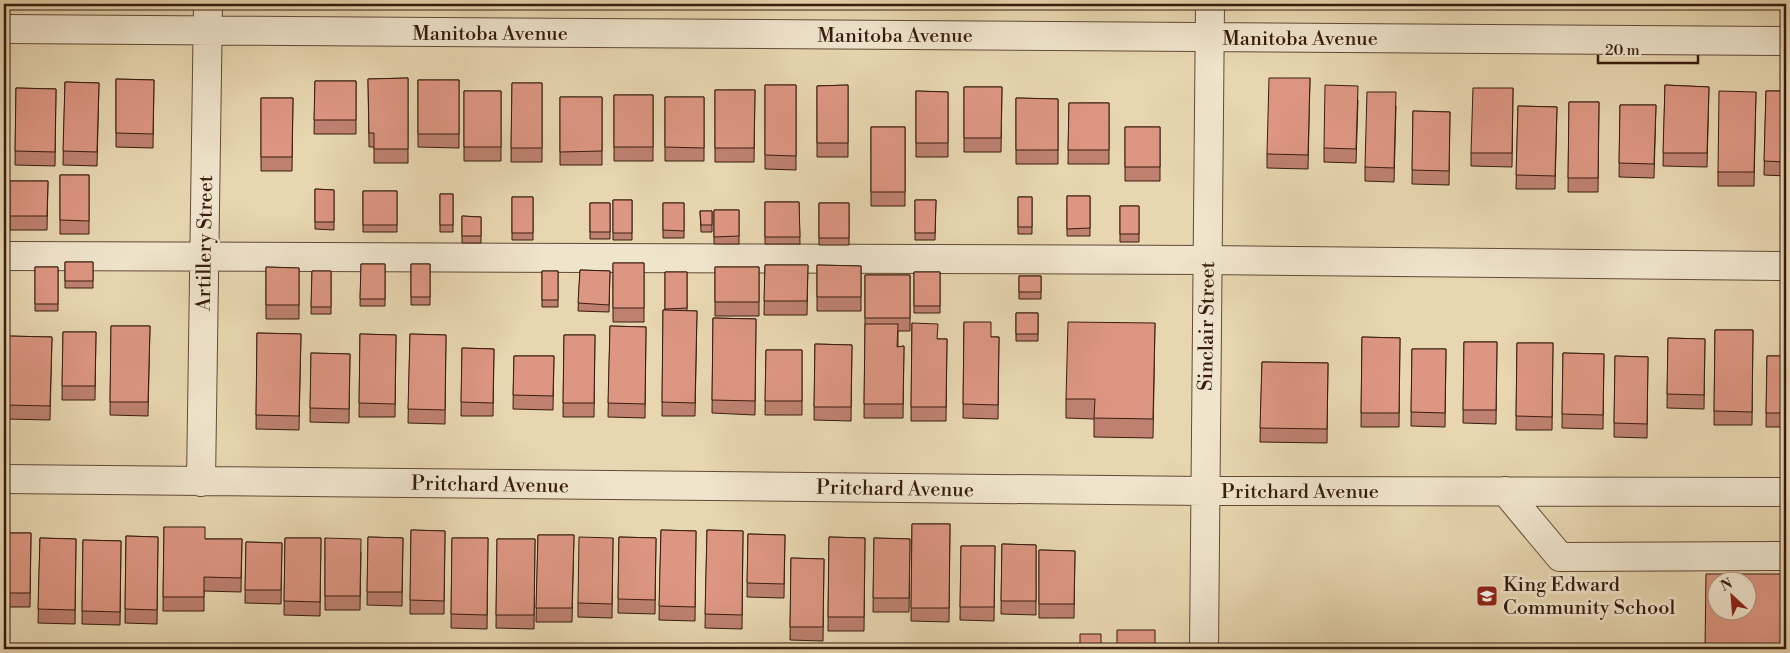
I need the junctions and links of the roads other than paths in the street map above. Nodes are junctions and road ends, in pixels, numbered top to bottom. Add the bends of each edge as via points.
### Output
1 (208, 4) edge
2 (1210, 4) edge
3 (4, 30) edge
4 (208, 31) junction
5 (1210, 37) junction
6 (1786, 41) edge
7 (4, 256) edge
8 (204, 258) junction
9 (1207, 260) junction
10 (1786, 266) edge
11 (4, 479) edge
12 (201, 482) junction
13 (1204, 491) junction
14 (1505, 492) junction
15 (1786, 492) edge
16 (1786, 556) edge
17 (1204, 649) edge

1 - 4 street, Artillery Street
2 - 5 street, Sinclair Street
3 - 4 street, Manitoba Avenue
4 - 5 street, Manitoba Avenue
4 - 8 street, Artillery Street
5 - 6 street, Manitoba Avenue
5 - 9 street, Sinclair Street
7 - 8 street
8 - 9 street
8 - 12 street, Artillery Street
9 - 10 street
9 - 13 street, Sinclair Street
11 - 12 street, Pritchard Avenue
12 - 13 street, Pritchard Avenue
13 - 14 street, Pritchard Avenue
13 - 17 street, Sinclair Street
14 - 15 street, Pritchard Avenue
14 - 16 street via 1560,557

